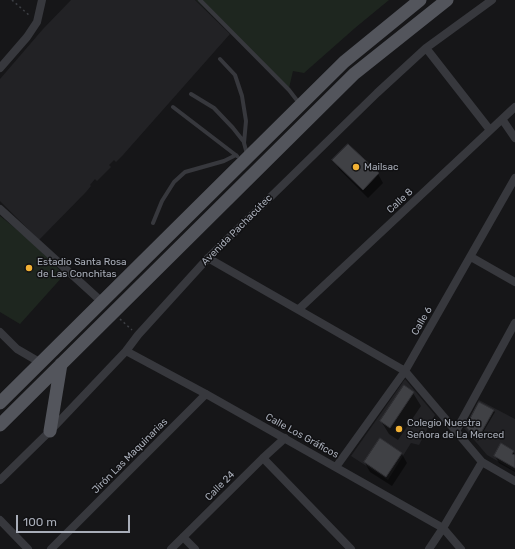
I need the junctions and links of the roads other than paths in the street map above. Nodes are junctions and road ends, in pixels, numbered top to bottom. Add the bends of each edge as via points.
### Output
1 (42, 0) edge
2 (200, 0) edge
3 (448, 0) edge
4 (492, 0) edge
5 (417, 2) edge
6 (424, 18) junction
7 (426, 48) junction
8 (220, 59) dead end
9 (0, 68) edge
10 (191, 94) dead end
11 (301, 104) junction
12 (173, 107) dead end
13 (515, 107) edge
14 (502, 119) junction
15 (490, 130) junction
16 (515, 138) edge
17 (244, 143) junction
18 (242, 158) junction
19 (515, 178) edge
20 (0, 209) edge
21 (152, 223) dead end
22 (208, 258) junction
23 (470, 258) junction
24 (515, 282) edge
25 (102, 302) junction
26 (299, 309) junction
27 (515, 323) edge
28 (0, 332) edge
29 (126, 351) junction
30 (40, 363) junction
31 (61, 364) junction
32 (405, 371) junction
33 (206, 394) junction
34 (0, 403) edge
35 (0, 425) edge
36 (50, 431) junction
37 (456, 431) junction
38 (285, 438) junction
39 (263, 458) junction
40 (482, 462) junction
41 (336, 467) junction
42 (0, 480) edge
43 (515, 481) edge
44 (0, 520) edge
45 (443, 528) junction
46 (183, 537) junction
47 (28, 549) edge
48 (51, 549) edge
49 (171, 549) edge
50 (195, 549) edge
51 (350, 549) edge
52 (429, 549) edge
53 (462, 549) edge

1 - 9 street via 37,22 27,38
2 - 11 lane
3 - 6 main road
4 - 7 street, Avenida Pachacútec
5 - 6 main road
5 - 11 main road via 361,48
6 - 31 main road via 354,74
7 - 15 street
7 - 22 street, Avenida Pachacútec
8 - 17 lane via 234,75 242,96 246,121
10 - 17 lane via 214,108
11 - 18 main road
12 - 18 lane
13 - 14 street, Calle 8
14 - 15 street, Calle 8
14 - 16 street
15 - 26 street, Calle 8
17 - 18 lane
18 - 21 lane via 185,172 174,182
18 - 25 main road
19 - 23 street, Calle 6
20 - 25 street
22 - 26 street
22 - 29 street, Avenida Pachacútec
23 - 24 street
23 - 32 street, Calle 6
25 - 30 main road
26 - 32 street
27 - 37 street
28 - 30 street via 17,349
29 - 33 street, Calle Los Gráficos
29 - 36 street, Avenida Pachacútec
30 - 34 main road
31 - 35 main road
31 - 36 main road
32 - 37 street
32 - 41 street, Calle 6
33 - 38 street, Calle Los Gráficos
33 - 48 street, Jirón Las Maquinarias
36 - 42 street, Avenida Pachacútec
37 - 40 street
38 - 39 street, Calle 24
38 - 41 street, Calle Los Gráficos
39 - 46 street, Calle 24
39 - 51 street
40 - 43 street
40 - 45 street
41 - 45 street, Calle Los Gráficos
44 - 47 street
45 - 52 street
45 - 53 street, Calle Los Gráficos
46 - 49 street, Calle 24
46 - 50 street

